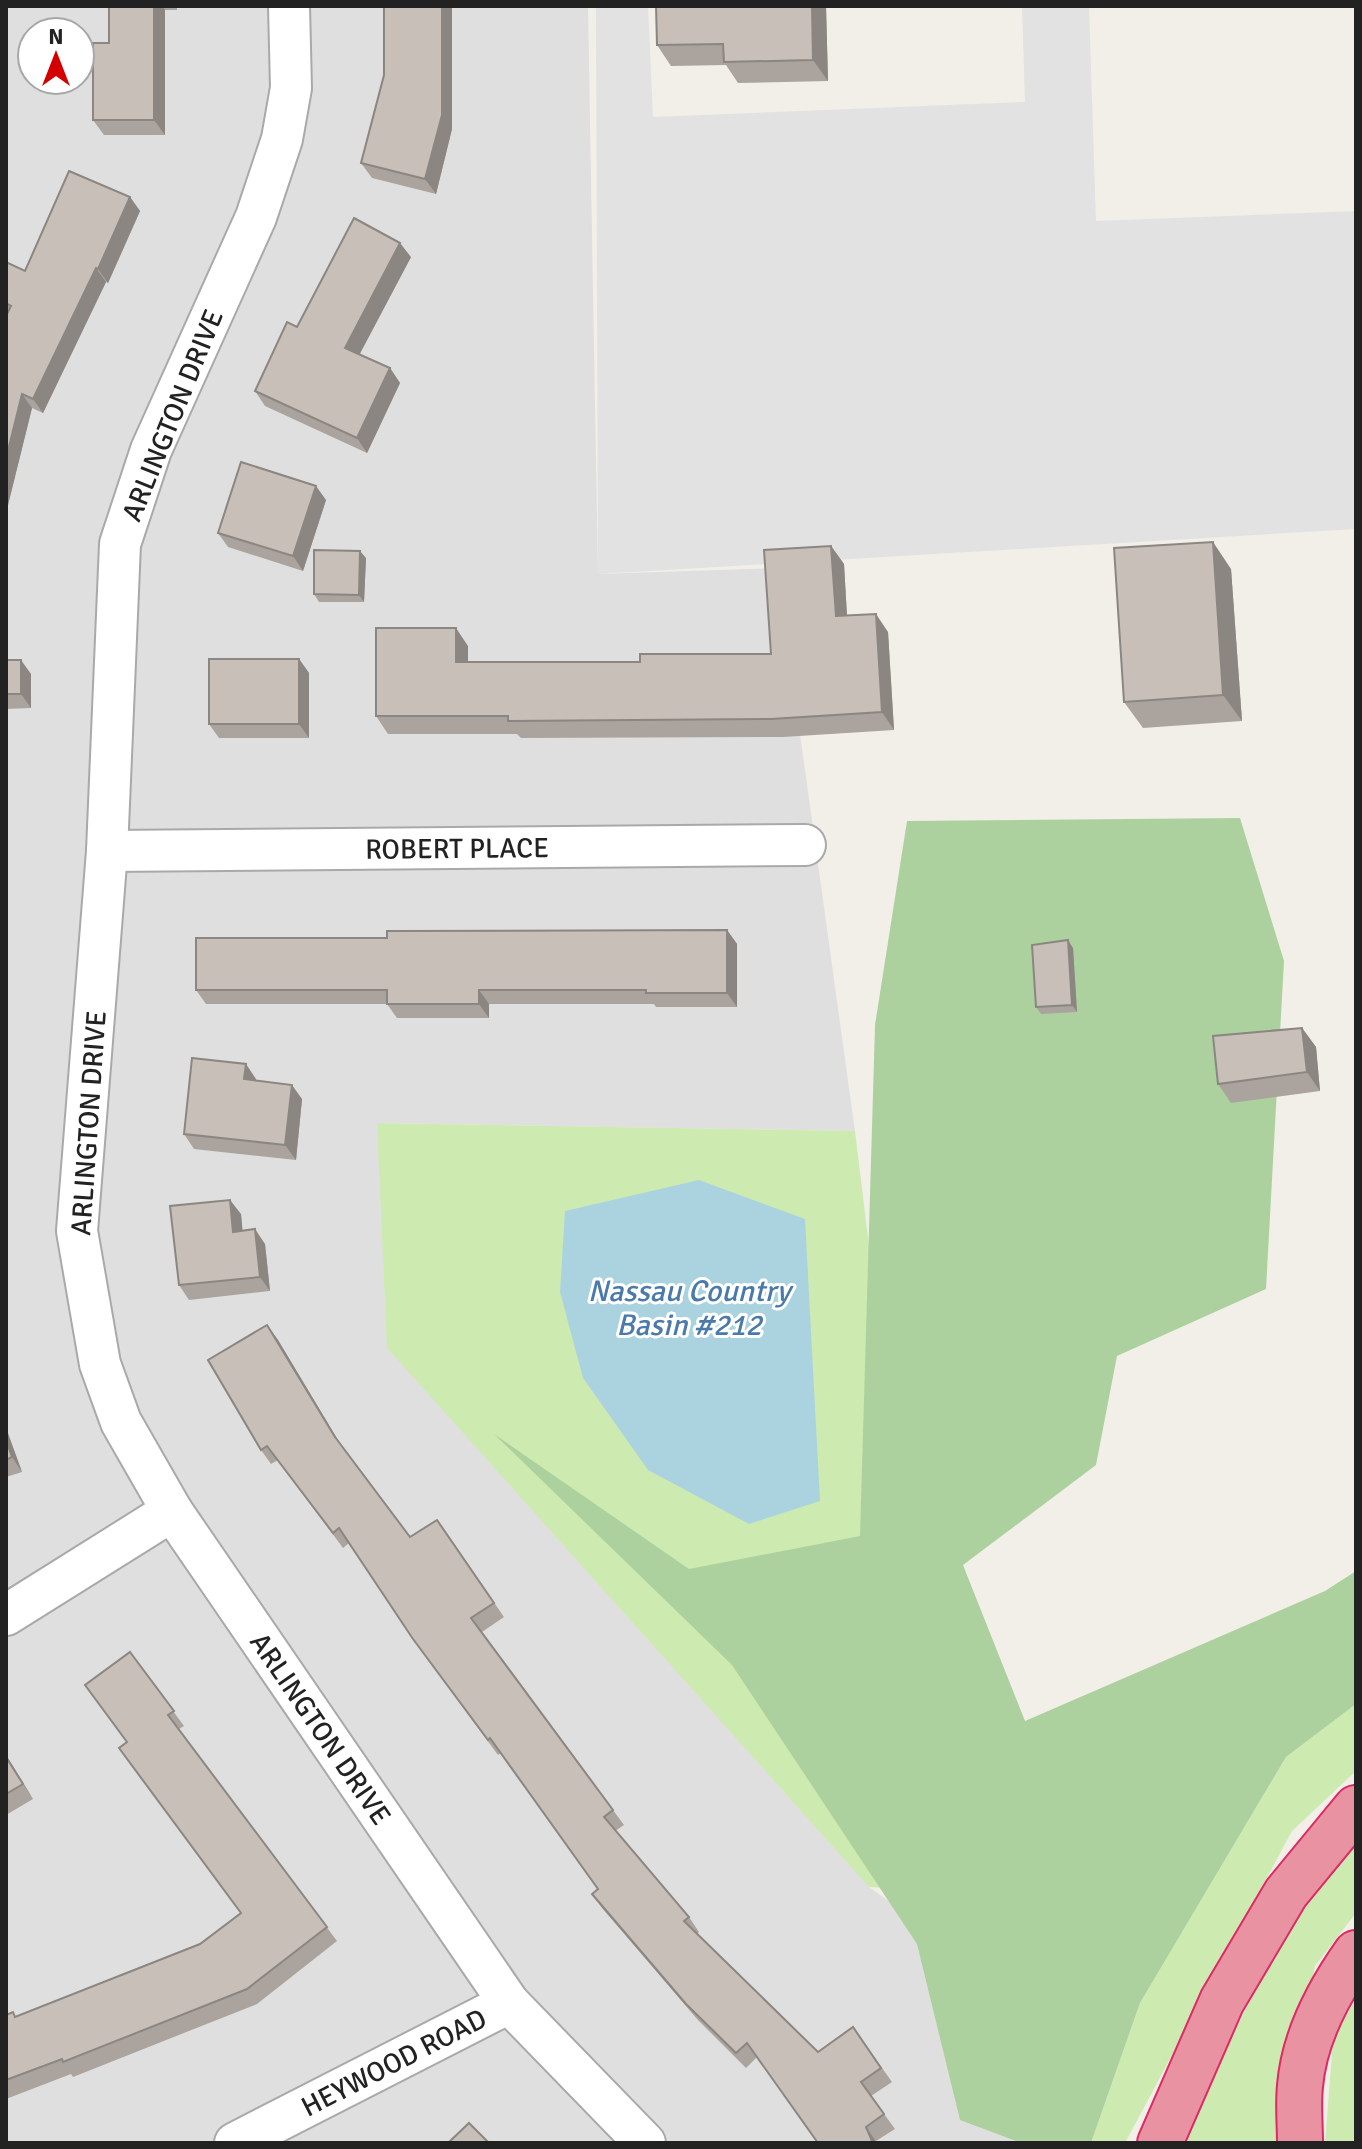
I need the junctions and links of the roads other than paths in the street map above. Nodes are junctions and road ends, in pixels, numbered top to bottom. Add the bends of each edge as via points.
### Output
1 (289, 6) edge
2 (805, 845) dead end
3 (107, 851) junction
4 (172, 1511) junction
5 (6, 1615) edge
6 (1356, 1808) edge
7 (1356, 1953) edge
8 (509, 2003) junction
9 (235, 2143) edge
10 (645, 2143) edge
11 (1160, 2143) edge
12 (1300, 2143) edge

1 - 3 street, ARLINGTON DRIVE via 291,88 282,139 256,217 151,450 120,544
2 - 3 street, ROBERT PLACE
3 - 4 street, ARLINGTON DRIVE via 77,1231 100,1364 121,1422
4 - 5 street
4 - 8 street, ARLINGTON DRIVE
6 - 11 highway via 1286,1893 1222,2001
7 - 12 highway via 1335,1982 1313,2032 1300,2084
8 - 9 street, HEYWOOD ROAD
8 - 10 street, ARLINGTON DRIVE

